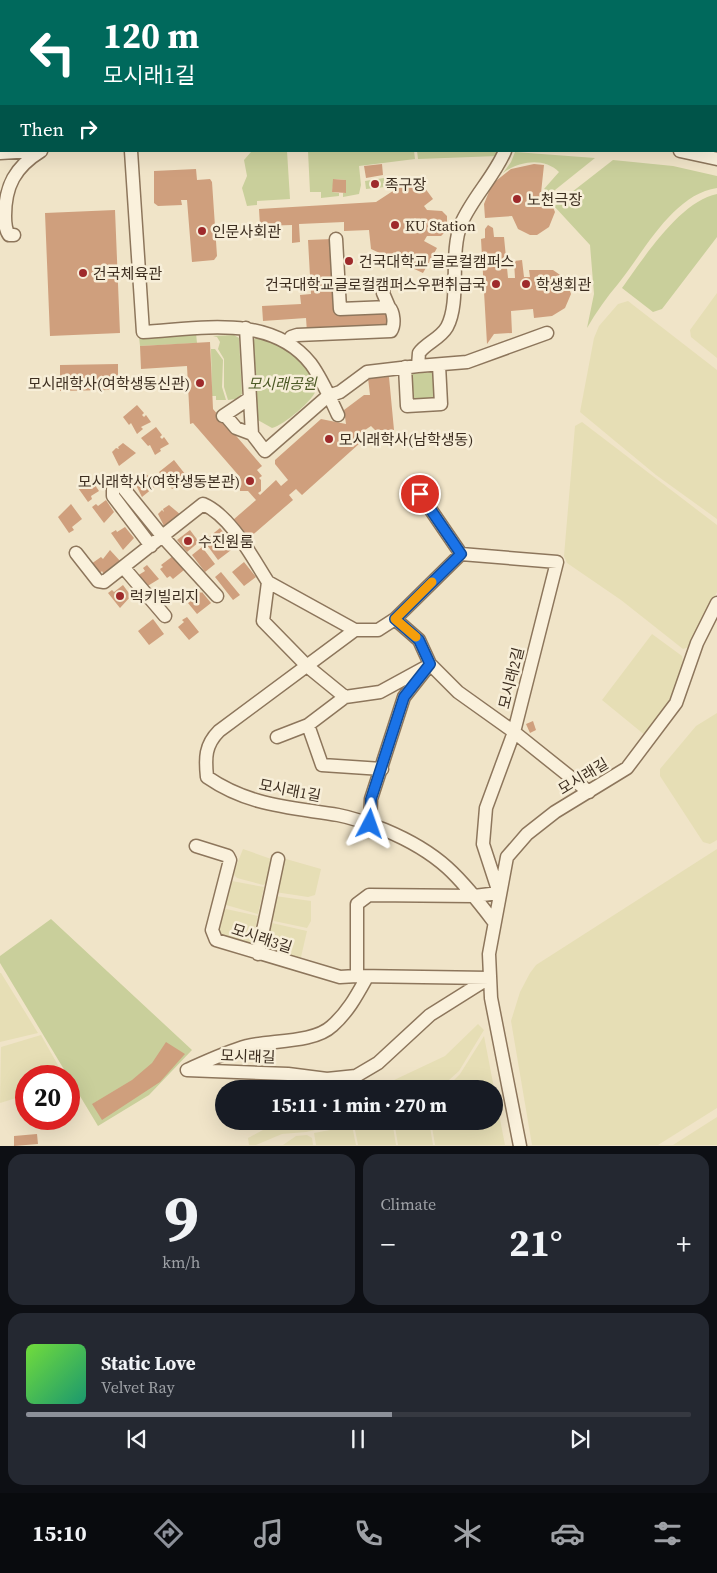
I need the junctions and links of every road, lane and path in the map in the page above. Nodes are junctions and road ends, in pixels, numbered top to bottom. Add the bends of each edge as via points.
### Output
1 (16, 152) edge
2 (40, 152) edge
3 (131, 152) edge
4 (504, 152) edge
5 (685, 152) edge
6 (0, 153) edge
7 (717, 159) edge
8 (14, 235) dead end
9 (336, 239) dead end
10 (384, 285) dead end
11 (389, 307) junction
12 (246, 328) junction
13 (547, 333) dead end
14 (288, 343) junction
15 (439, 365) junction
16 (411, 367) junction
17 (328, 396) junction
18 (250, 398) junction
19 (338, 415) dead end
20 (252, 434) junction
21 (420, 494) dead end
22 (163, 537) junction
23 (151, 546) junction
24 (76, 552) dead end
25 (461, 554) junction
26 (124, 568) junction
27 (268, 582) junction
28 (217, 596) dead end
29 (717, 603) edge
30 (164, 616) dead end
31 (395, 619) junction
32 (355, 630) junction
33 (430, 664) junction
34 (307, 666) junction
35 (345, 697) junction
36 (308, 725) junction
37 (514, 732) junction
38 (277, 737) dead end
39 (382, 770) junction
40 (589, 792) junction
41 (370, 824) junction
42 (196, 846) dead end
43 (278, 859) dead end
44 (500, 893) junction
45 (474, 896) junction
46 (494, 922) junction
47 (258, 954) junction
48 (362, 976) junction
49 (489, 978) junction
50 (520, 1146) edge

1 - 6 street
2 - 8 street via 17,171 7,190 6,229 8,234
3 - 12 street via 143,332
4 - 16 street via 461,224 456,243 448,324 442,334 418,353
5 - 7 street
9 - 11 street via 340,309
10 - 11 street via 383,293
11 - 14 street via 392,312 391,331 297,335
12 - 14 street
12 - 18 street
13 - 15 street via 475,359
14 - 17 street via 312,366
15 - 16 street
15 - 16 street via 441,404 407,406
16 - 17 street via 367,372 340,392
17 - 19 street
17 - 20 street via 266,451
18 - 20 street
18 - 20 street via 224,415 236,428
21 - 25 street
22 - 23 street
22 - 23 street via 120,484 112,489 113,496
22 - 27 street via 203,504 215,509 243,543
22 - 28 street
23 - 26 street
24 - 26 street via 98,581 104,582
25 - 31 street
25 - 37 street, 모시래2길 via 557,562
26 - 30 street
27 - 32 street
27 - 34 street via 263,621
29 - 40 street, 모시래길 via 696,643 669,715 627,768
31 - 32 street via 378,630
31 - 33 street via 419,640
32 - 34 street, 모시래1길
33 - 35 street via 380,692
33 - 37 street via 458,692
33 - 39 street via 404,697
34 - 35 street
34 - 41 street, 모시래1길 via 209,741 205,760 207,777 252,800 297,811 339,815
35 - 36 street
36 - 38 street
36 - 39 street via 322,765
37 - 40 street
37 - 44 street, 모시래2길 via 486,808 483,844
39 - 41 street via 371,799
40 - 44 street, 모시래길 via 555,812 527,834 507,857
41 - 45 street, 모시래1길 via 406,838 437,857
42 - 47 street, 모시래3길 via 228,856 230,860 212,930 214,936 222,943
43 - 47 street
44 - 45 street
44 - 46 street, 모시래길
45 - 46 street, 모시래1길
45 - 48 street via 369,895 357,904
46 - 49 street, 모시래길
47 - 48 street, 모시래3길 via 340,978
48 - 49 street, 모시래3길
48 - 49 street, 모시래길 via 354,1002 331,1027 311,1037 247,1046 187,1070 327,1079 356,1076 378,1063 430,1015
49 - 50 street, 모시래길

